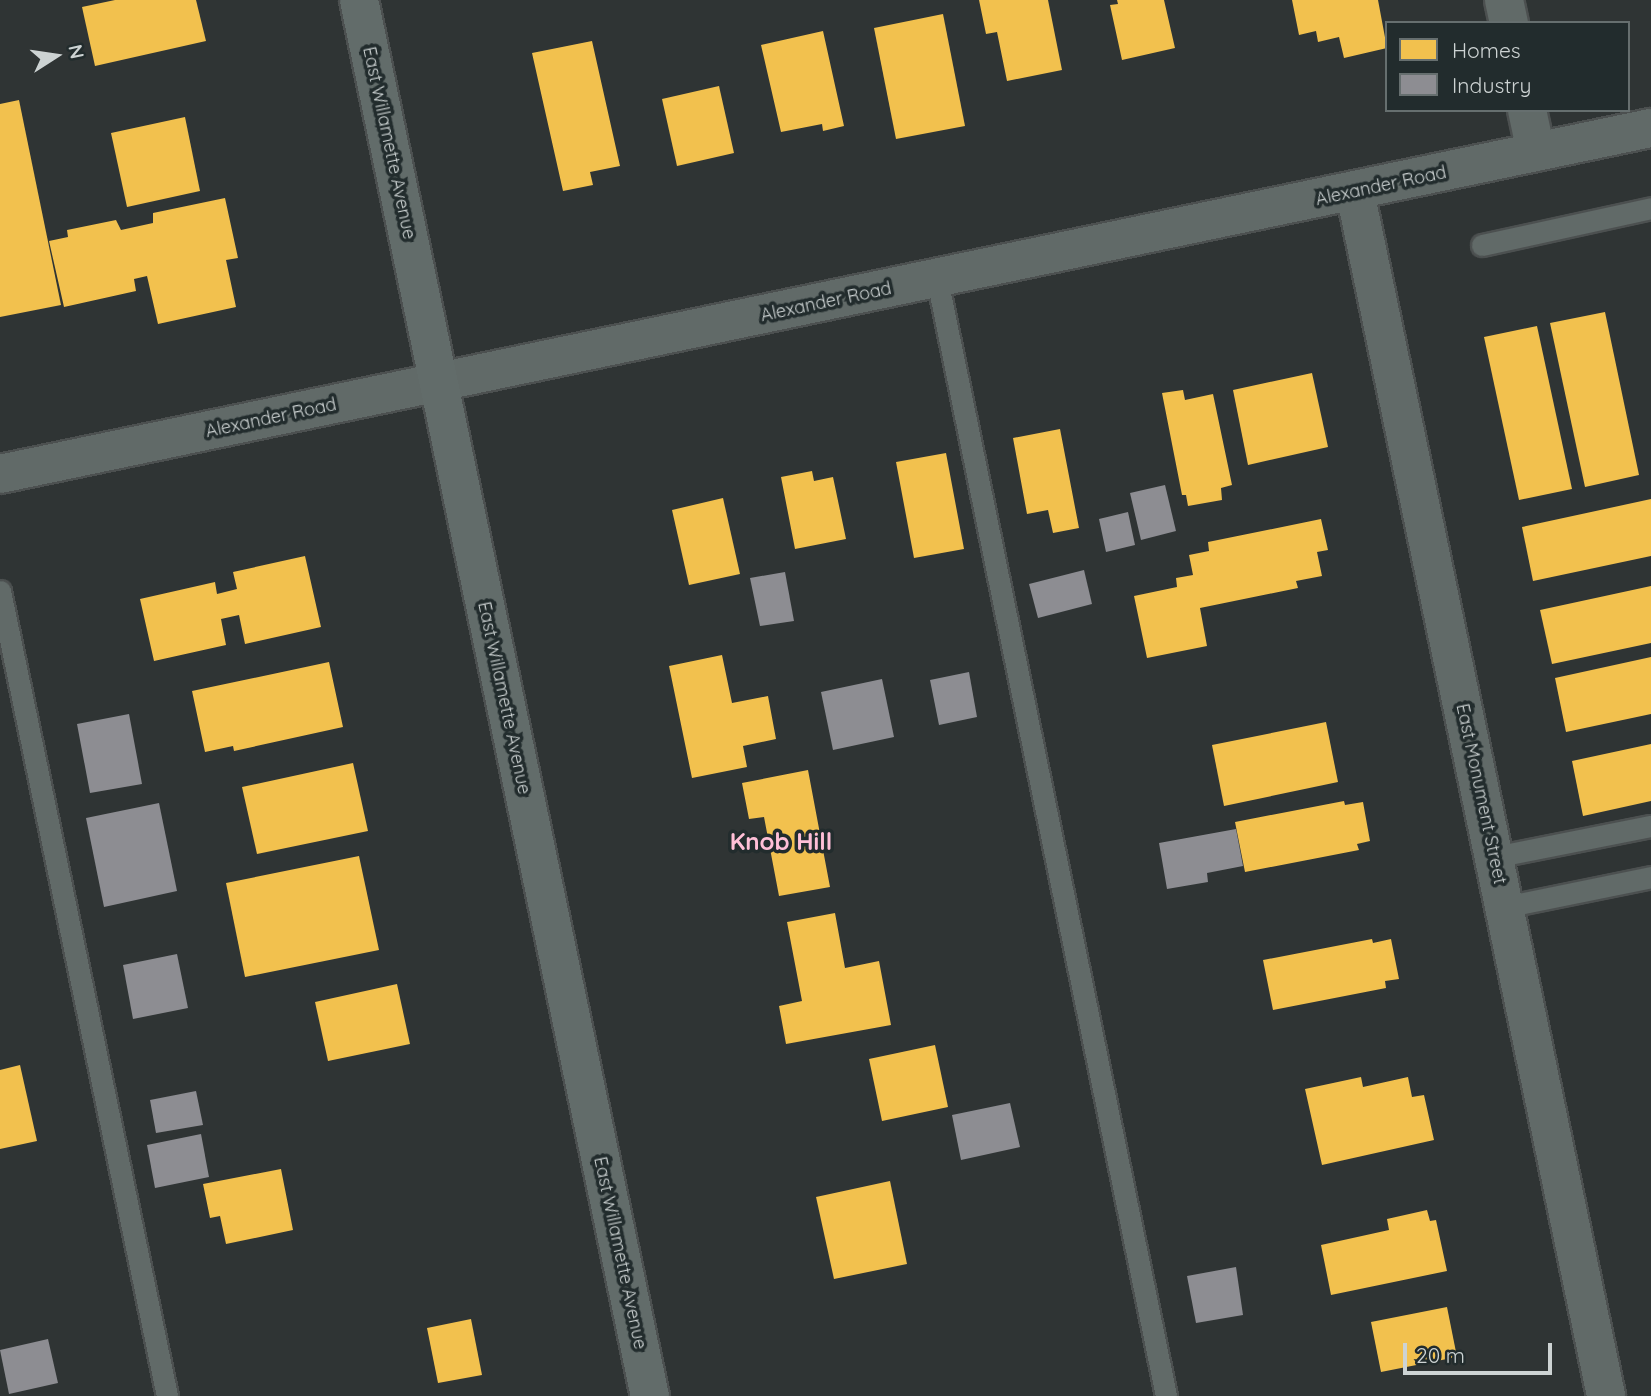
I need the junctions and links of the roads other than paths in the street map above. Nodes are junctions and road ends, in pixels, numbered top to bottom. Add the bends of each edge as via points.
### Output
1 (359, 0) edge
2 (1504, 0) edge
3 (1508, 21) edge
4 (1527, 112) edge
5 (1651, 128) edge
6 (1536, 152) junction
7 (1355, 192) junction
8 (1651, 208) edge
9 (1482, 245) dead end
10 (937, 279) junction
11 (439, 383) junction
12 (0, 474) edge
13 (0, 591) edge
14 (1651, 826) edge
15 (1494, 857) junction
16 (1651, 877) edge
17 (1504, 907) junction
18 (166, 1396) edge
19 (650, 1396) edge
20 (1166, 1396) edge
21 (1606, 1396) edge

1 - 11 street, East Willamette Avenue
2 - 3 street
4 - 6 street
5 - 6 street, Alexander Road
6 - 7 street, Alexander Road
7 - 10 street, Alexander Road
7 - 15 street, East Monument Street
8 - 9 lane
10 - 11 street, Alexander Road
10 - 20 lane
11 - 12 street, Alexander Road
11 - 19 street, East Willamette Avenue
13 - 18 lane
14 - 15 lane
15 - 17 street, East Monument Street
16 - 17 lane
17 - 21 street, East Monument Street

